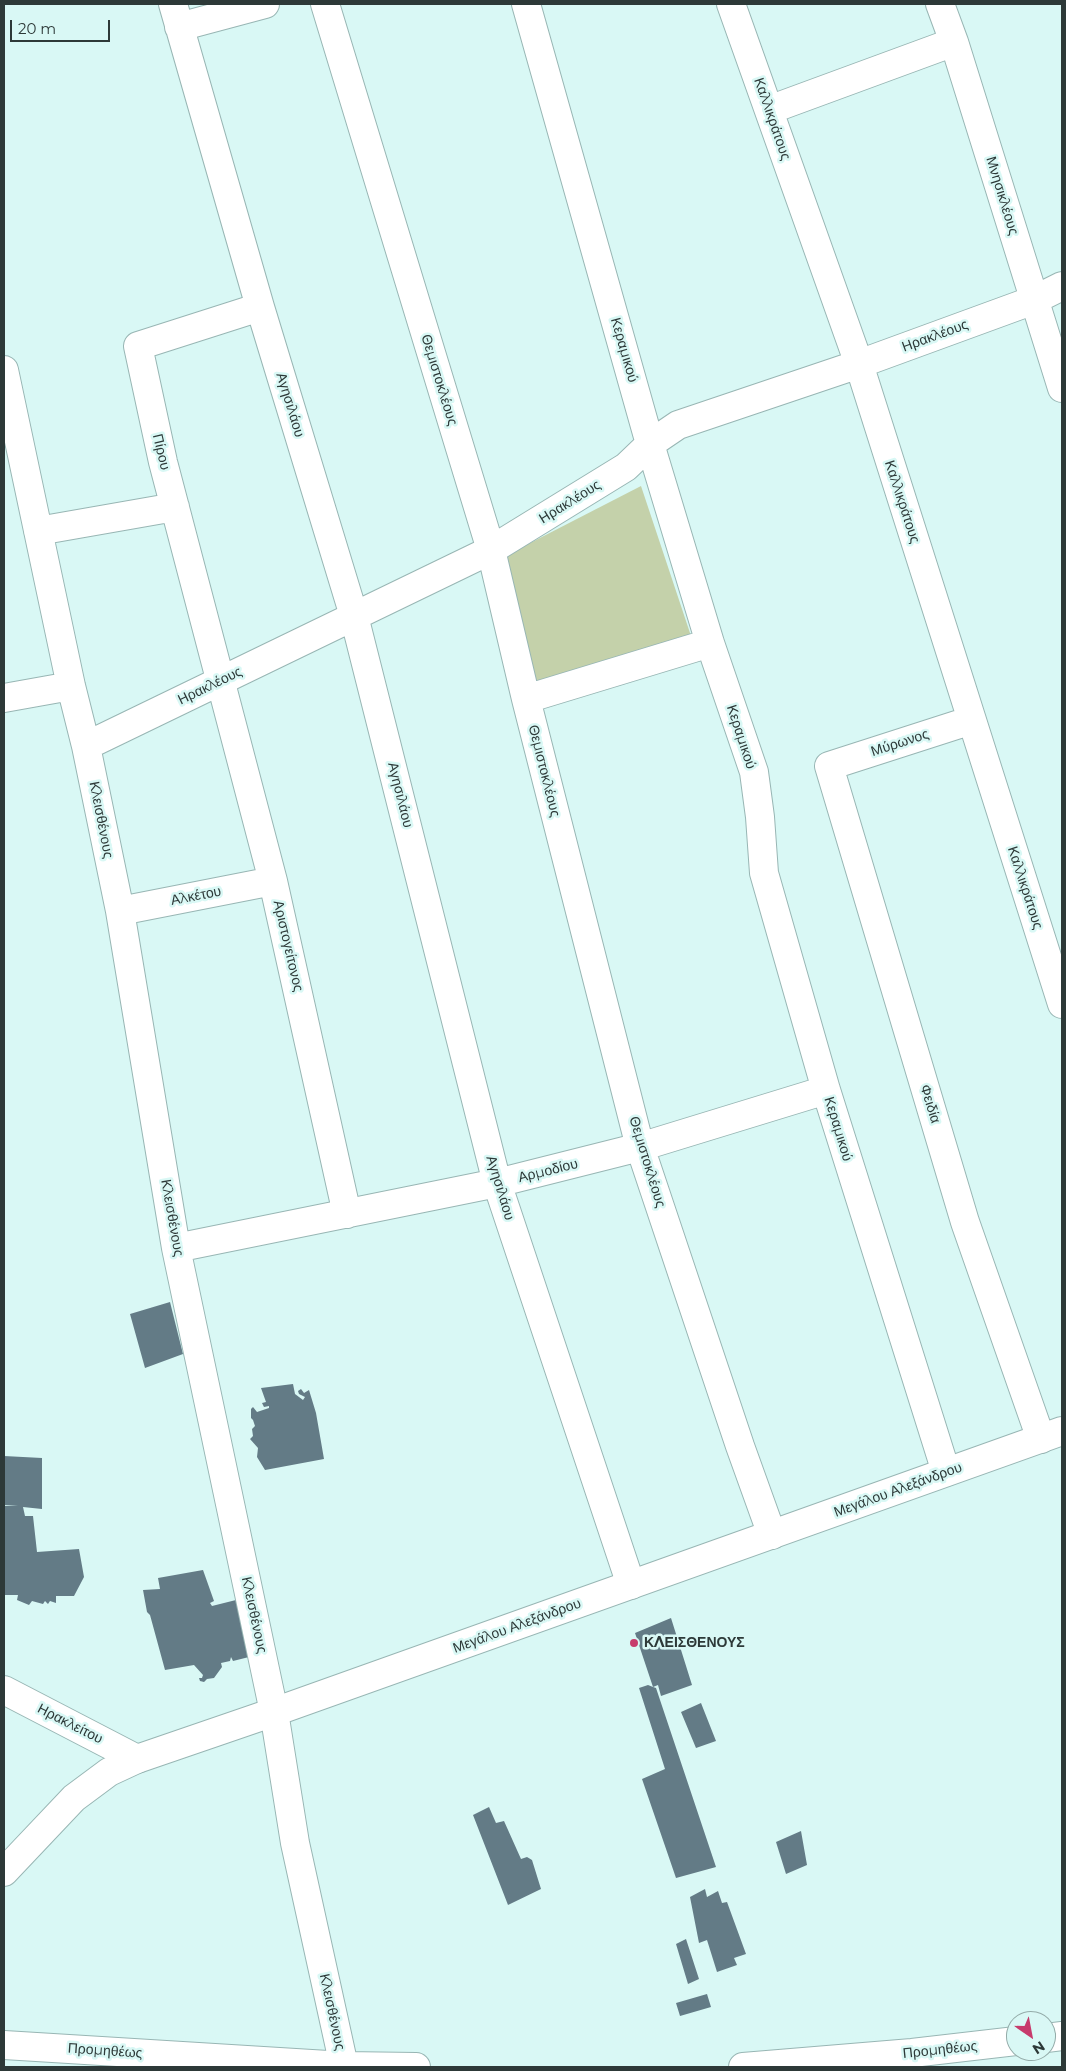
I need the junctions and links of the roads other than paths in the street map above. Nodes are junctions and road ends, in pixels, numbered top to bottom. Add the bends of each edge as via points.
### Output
1 (265, 4) edge
2 (325, 4) edge
3 (526, 4) edge
4 (732, 4) edge
5 (940, 4) edge
6 (176, 15) edge
7 (954, 42) junction
8 (769, 110) junction
9 (1062, 286) edge
10 (1034, 300) junction
11 (260, 306) junction
12 (859, 364) junction
13 (4, 370) edge
14 (1062, 388) edge
15 (9, 420) edge
16 (650, 444) junction
17 (175, 507) junction
18 (38, 531) junction
19 (491, 550) junction
20 (354, 616) junction
21 (710, 643) junction
22 (222, 680) junction
23 (70, 686) junction
24 (4, 698) edge
25 (526, 699) junction
26 (972, 720) junction
27 (86, 746) junction
28 (829, 766) joint
29 (273, 881) junction
30 (120, 911) junction
31 (1062, 1004) edge
32 (826, 1090) junction
33 (640, 1147) junction
34 (497, 1183) junction
35 (347, 1214) junction
36 (176, 1248) junction
37 (1052, 1435) edge
38 (946, 1472) junction
39 (772, 1535) junction
40 (631, 1585) junction
41 (4, 1690) edge
42 (274, 1712) junction
43 (137, 1759) junction
44 (4, 1872) edge
45 (1006, 2042) edge
46 (4, 2044) edge
47 (344, 2066) edge
48 (416, 2067) edge
49 (744, 2067) edge

1 - 6 street
2 - 19 street, Θεμιστοκλέους
3 - 16 street, Κεραμικού
4 - 8 street, Καλλικράτους
5 - 7 street, Μνησικλέους
6 - 11 street, Αγησιλάου
7 - 8 street
7 - 10 street, Μνησικλέους
8 - 12 street, Καλλικράτους
9 - 10 street, Ηρακλέους
10 - 12 street, Ηρακλέους
10 - 14 street, Μνησικλέους
11 - 17 street, Πίρου via 138,346
11 - 20 street, Αγησιλάου
12 - 16 street, Ηρακλέους via 678,425
12 - 26 street, Καλλικράτους
13 - 15 street, Κλεισθένους
15 - 18 street, Κλεισθένους
16 - 19 street, Ηρακλέους via 626,467
16 - 21 street, Κεραμικού
17 - 18 street
17 - 22 street, Πίρου
18 - 23 street, Κλεισθένους
19 - 20 street, Ηρακλέους
19 - 25 street, Θεμιστοκλέους
20 - 22 street, Ηρακλέους
20 - 34 street, Αγησιλάου
21 - 25 street
21 - 32 street, Κεραμικού via 754,772 764,873
22 - 27 street, Ηρακλέους
22 - 29 street, Αριστογείτονος
23 - 24 street
23 - 27 street, Κλεισθένους
25 - 33 street, Θεμιστοκλέους
26 - 28 street, Μύρωνος
26 - 31 street, Καλλικράτους
27 - 30 street, Κλεισθένους
28 - 37 street, Φειδία via 965,1222
29 - 30 street, Αλκέτου
29 - 35 street, Αριστογείτονος
30 - 36 street, Κλεισθένους
32 - 33 street, Αρμοδίου
32 - 38 street, Κεραμικού
33 - 34 street, Αρμοδίου
33 - 39 street, Θεμιστοκλέους
34 - 35 street, Αρμοδίου
34 - 40 street, Αγησιλάου
35 - 36 street, Αρμοδίου
36 - 42 street, Κλεισθένους
37 - 38 street, Μεγάλου Αλεξάνδρου
38 - 39 street, Μεγάλου Αλεξάνδρου
39 - 40 street, Μεγάλου Αλεξάνδρου
40 - 42 street, Μεγάλου Αλεξάνδρου
41 - 43 street, Ηρακλείτου
42 - 43 street, Μεγάλου Αλεξάνδρου
42 - 47 street, Κλεισθένους via 295,1843
43 - 44 street, Μεγάλου Αλεξάνδρου via 108,1772 74,1798
45 - 49 street, Προμηθέως
46 - 47 street, Προμηθέως
47 - 48 street, Προμηθέως

